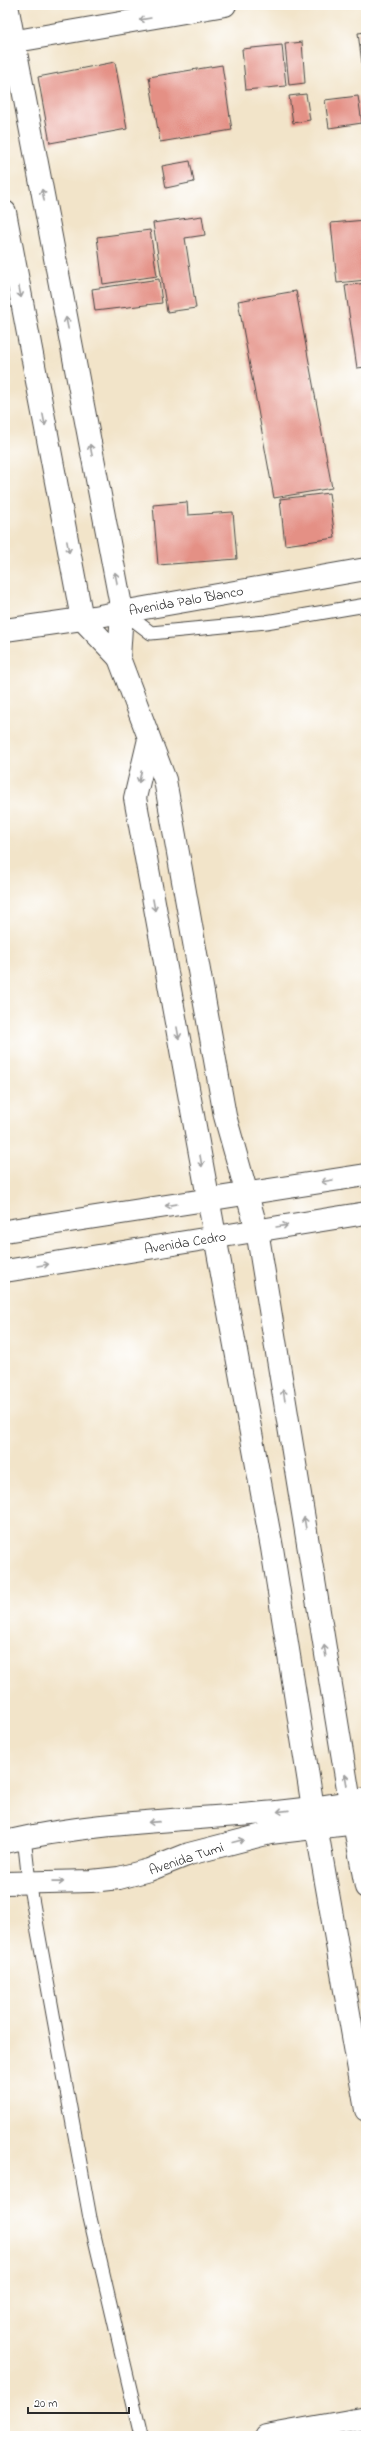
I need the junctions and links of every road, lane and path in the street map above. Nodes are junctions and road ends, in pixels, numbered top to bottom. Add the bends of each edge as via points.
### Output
1 (7, 5) edge
2 (225, 5) edge
3 (9, 42) edge
4 (5, 212) edge
5 (366, 569) edge
6 (366, 605) edge
7 (122, 611) junction
8 (82, 619) junction
9 (5, 630) edge
10 (119, 658) junction
11 (149, 739) junction
12 (366, 1175) edge
13 (247, 1194) junction
14 (208, 1200) junction
15 (366, 1213) edge
16 (257, 1230) junction
17 (5, 1231) edge
18 (215, 1237) junction
19 (5, 1272) edge
20 (358, 1801) edge
21 (314, 1818) junction
22 (360, 1823) edge
23 (14, 1840) edge
24 (29, 1882) junction
25 (5, 1883) edge
26 (366, 1887) edge
27 (366, 2110) edge
28 (366, 2418) edge
29 (141, 2436) edge
30 (266, 2436) edge

1 - 3 street
2 -> 3 street
7 -> 3 street
4 -> 8 street
5 - 7 street, Avenida Palo Blanco
6 - 7 lane via 266,622 151,634
7 - 8 street, Avenida Palo Blanco
7 - 10 street
8 - 9 street, Avenida Palo Blanco
8 - 10 street
10 - 11 street
11 - 13 street via 165,780 225,1116
11 -> 14 street via 135,798
12 -> 13 street
13 - 14 street
13 - 16 street
14 -> 17 street
14 - 18 street
16 -> 15 street, Avenida Cedro
16 - 18 street, Avenida Cedro
20 -> 16 street
19 -> 18 street, Avenida Cedro
18 - 21 street via 272,1548
20 - 21 street, Avenida Tumi
20 - 22 street
21 - 22 street, Avenida Tumi
21 -> 23 street, Avenida Tumi via 223,1818 95,1826
24 -> 21 street, Avenida Tumi via 119,1878 149,1870 189,1854 270,1833
21 - 27 street
22 - 26 street
23 - 24 lane
24 - 25 street, Avenida Tumi
24 - 29 lane via 90,2218
28 - 30 street

